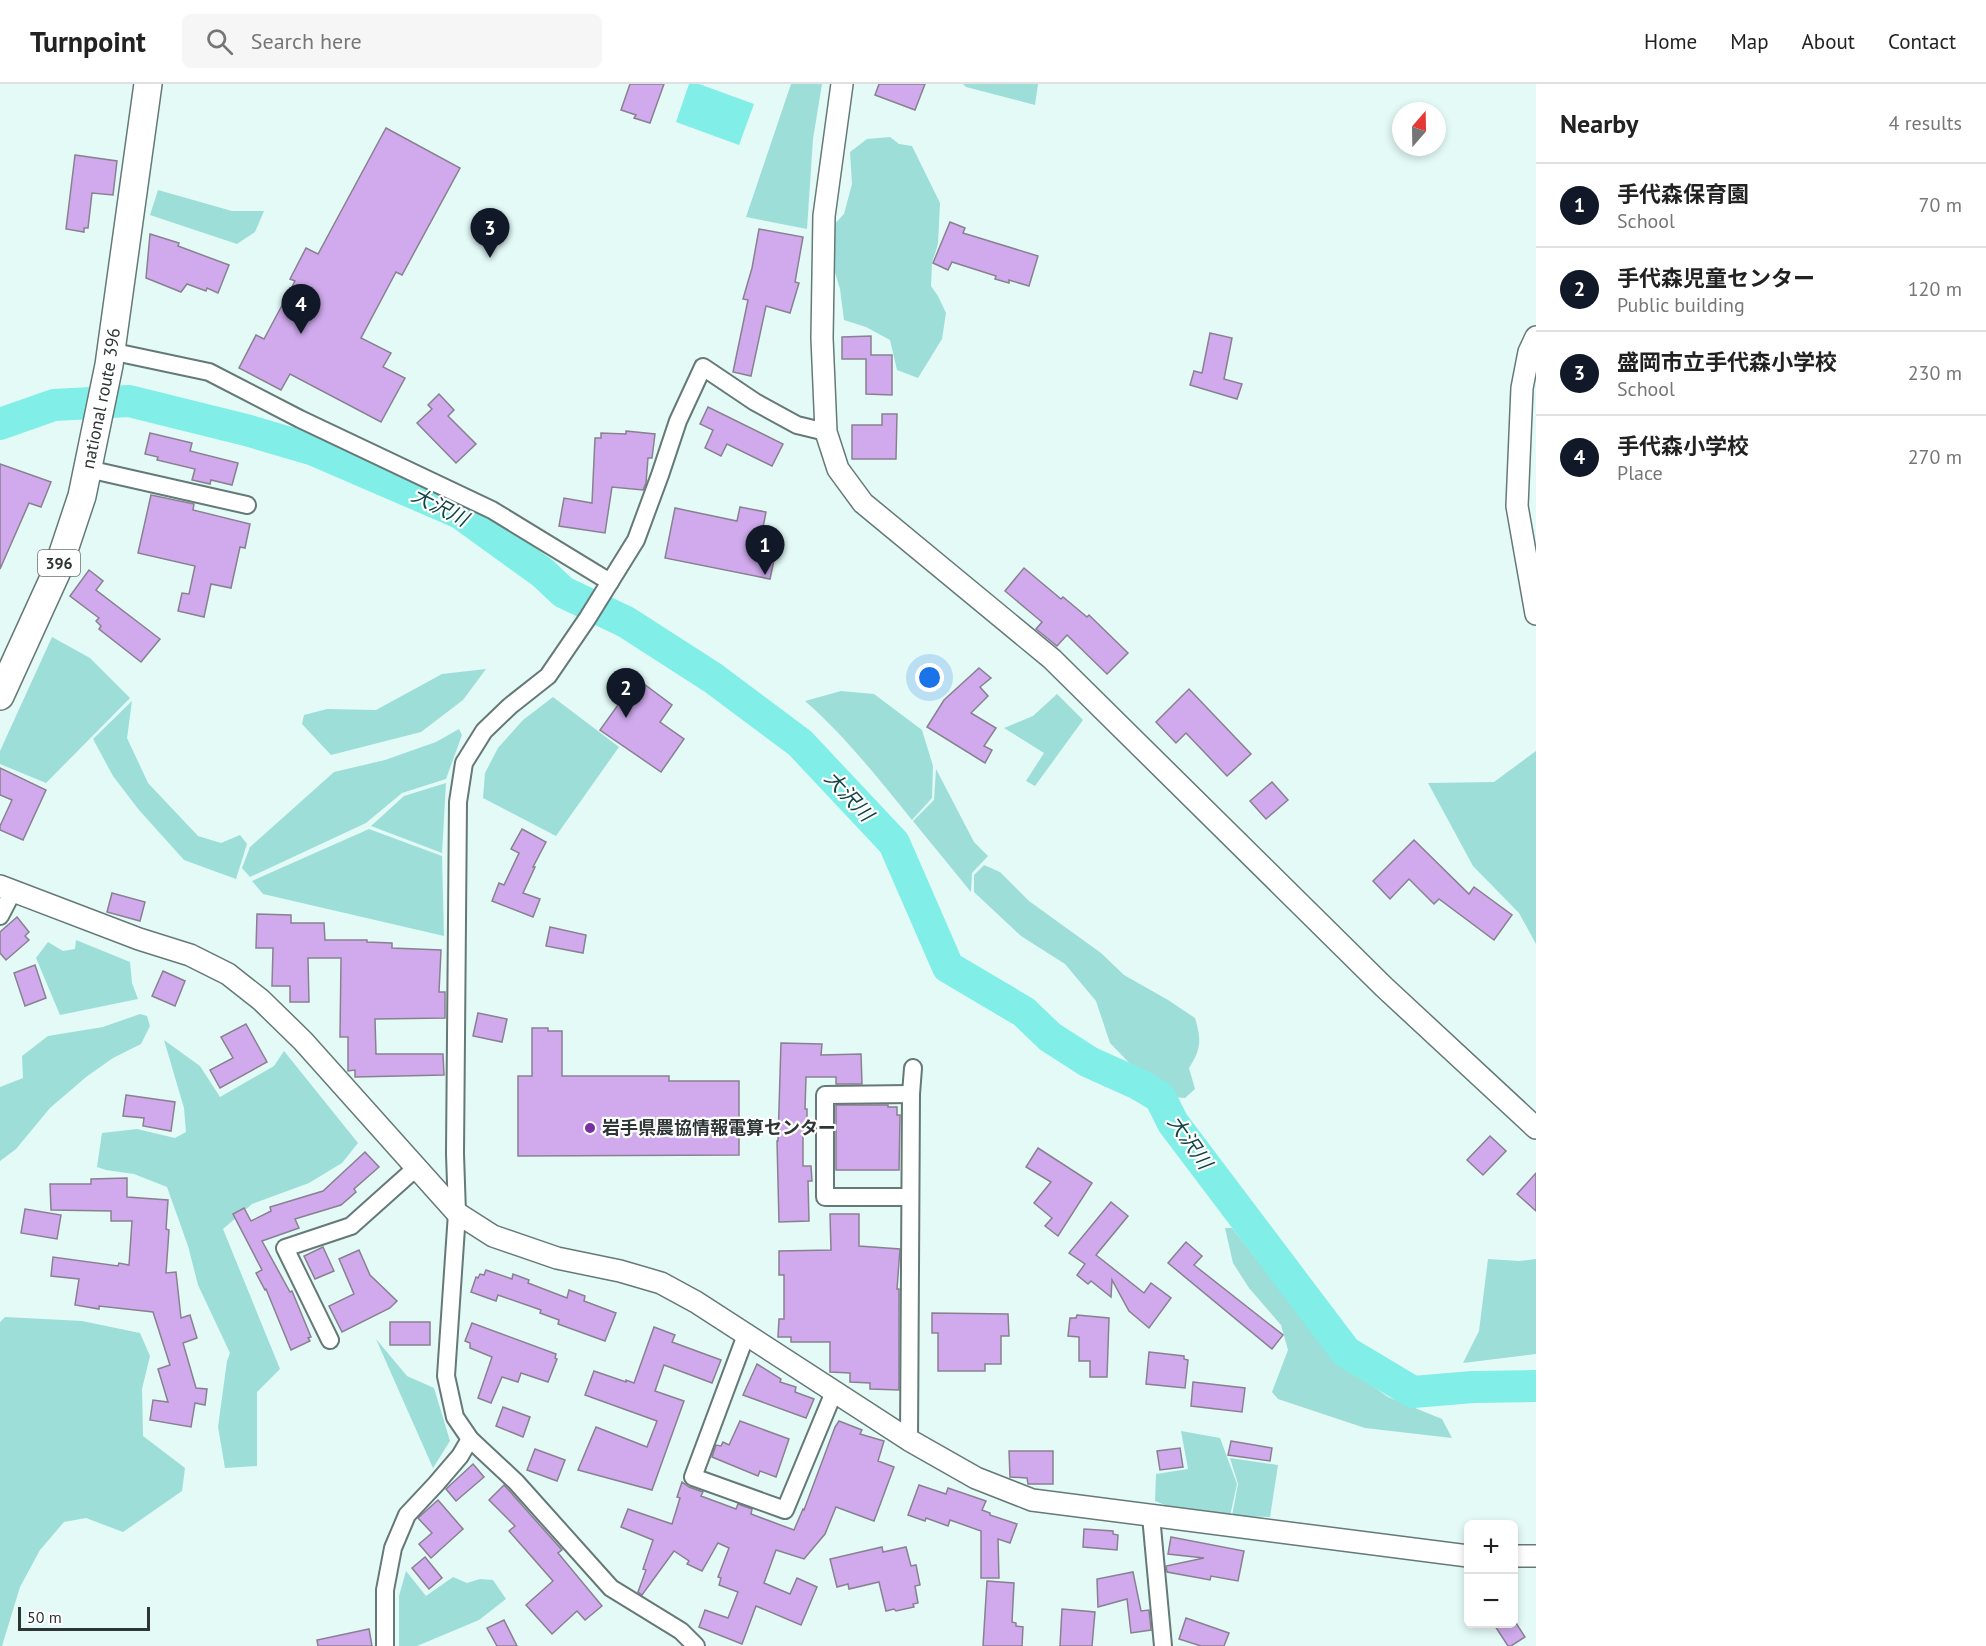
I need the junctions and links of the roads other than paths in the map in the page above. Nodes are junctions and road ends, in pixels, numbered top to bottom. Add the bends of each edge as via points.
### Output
1 (148, 84) edge
2 (842, 84) edge
3 (1536, 337) edge
4 (110, 358) junction
5 (826, 432) junction
6 (88, 469) junction
7 (247, 505) dead end
8 (608, 586) junction
9 (1536, 614) edge
10 (0, 696) edge
11 (7, 889) edge
12 (0, 916) edge
13 (913, 1068) dead end
14 (911, 1094) junction
15 (1536, 1128) edge
16 (417, 1167) junction
17 (910, 1197) junction
18 (458, 1213) junction
19 (746, 1335) junction
20 (330, 1340) dead end
21 (834, 1392) junction
22 (470, 1439) junction
23 (909, 1440) junction
24 (1150, 1516) junction
25 (1464, 1555) edge
26 (1518, 1556) edge
27 (1536, 1556) edge
28 (385, 1646) edge
29 (696, 1646) edge
30 (1162, 1646) edge

1 - 4 highway, national route 396 / 396
2 - 5 street via 824,216 822,338
3 - 9 street via 1521,388 1517,506
4 - 6 highway, national route 396 / 396
4 - 8 street via 209,372 492,510
5 - 8 street via 797,425 703,367 678,421 636,540
5 - 15 street via 838,469 863,503 1052,659 1384,987
6 - 7 street
6 - 10 highway, national route 396 / 396 via 57,571
8 - 18 street via 548,676 484,731 464,763 458,802
11 - 12 street
11 - 16 street via 190,955 228,974 261,999 303,1041
13 - 14 street
14 - 17 street
14 - 17 street via 825,1095 825,1197
16 - 18 street
16 - 20 street via 351,1226 285,1248
17 - 23 street
18 - 19 street via 493,1236 557,1258 661,1283
18 - 22 street via 446,1376 455,1417
19 - 21 street
19 - 21 street via 693,1477 785,1510
21 - 23 street
22 - 28 street via 460,1456 407,1515 393,1548 385,1590
22 - 29 street via 516,1482 611,1588 681,1631
23 - 24 street via 976,1478 1032,1500
24 - 25 street
24 - 30 street
26 - 27 street

